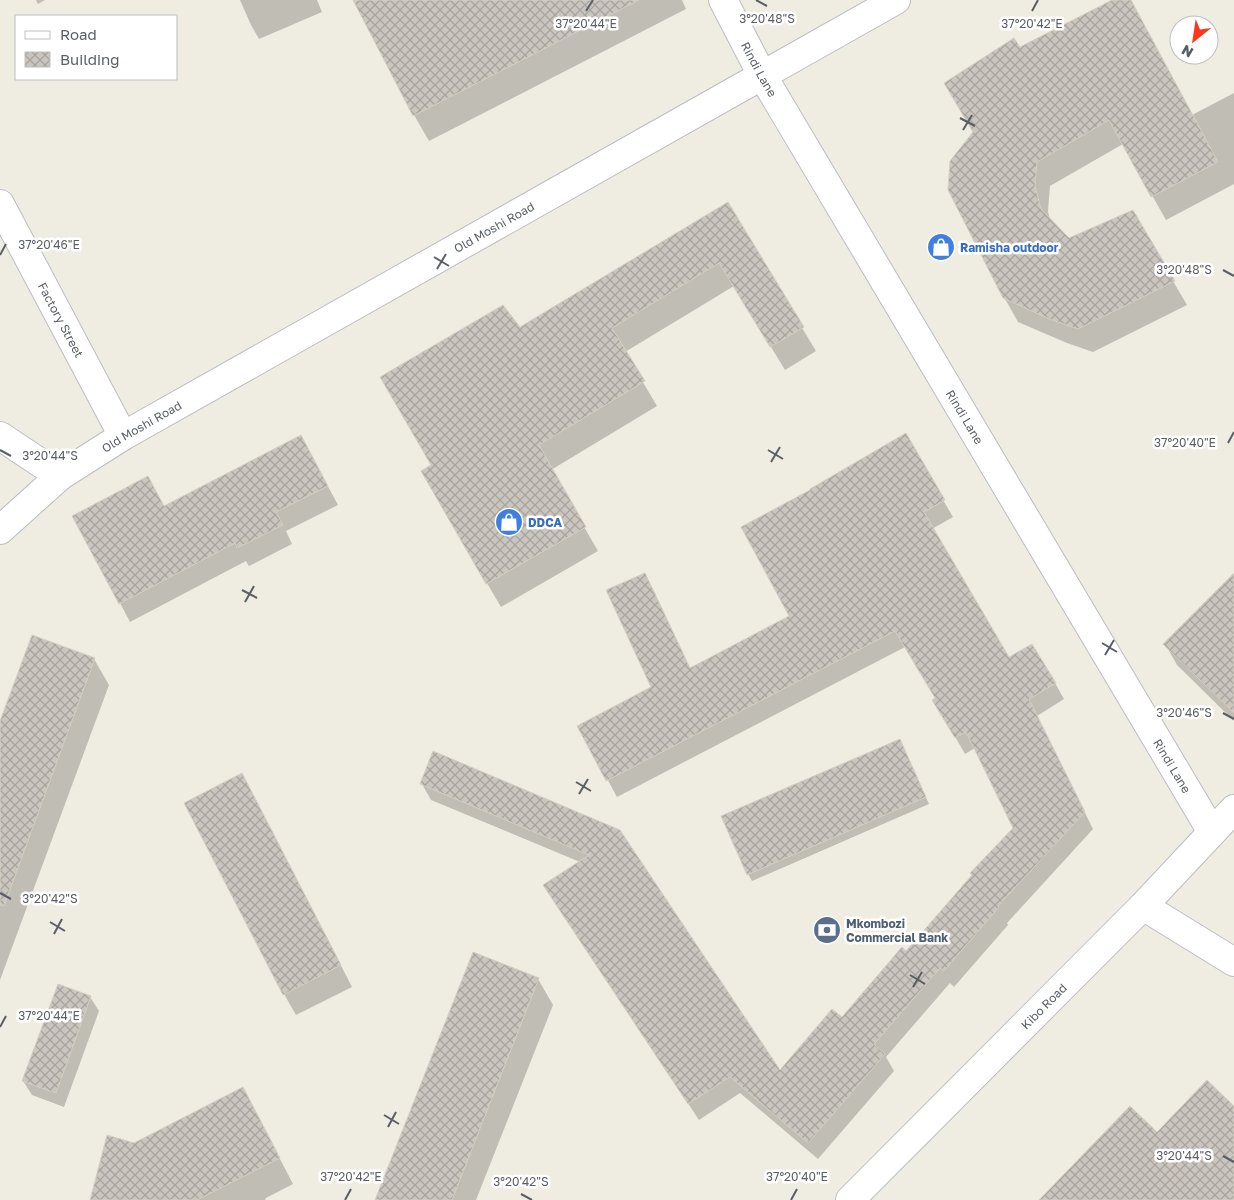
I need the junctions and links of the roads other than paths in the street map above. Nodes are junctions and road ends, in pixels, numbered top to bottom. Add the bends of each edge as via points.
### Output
1 (723, 0) edge
2 (896, 0) edge
3 (762, 75) junction
4 (0, 204) edge
5 (0, 436) edge
6 (123, 436) junction
7 (60, 476) junction
8 (0, 530) edge
9 (1234, 809) edge
10 (1212, 832) junction
11 (1143, 906) junction
12 (1234, 962) edge
13 (850, 1200) edge

1 - 3 street, Rindi Lane
2 - 3 street, Old Moshi Road
3 - 6 street, Old Moshi Road
3 - 10 street, Rindi Lane
4 - 6 street, Factory Street
5 - 7 street
6 - 7 street, Old Moshi Road
7 - 8 street, Old Moshi Road
9 - 10 street, Kibo Road
10 - 11 street, Kibo Road
11 - 12 street
11 - 13 street, Kibo Road

